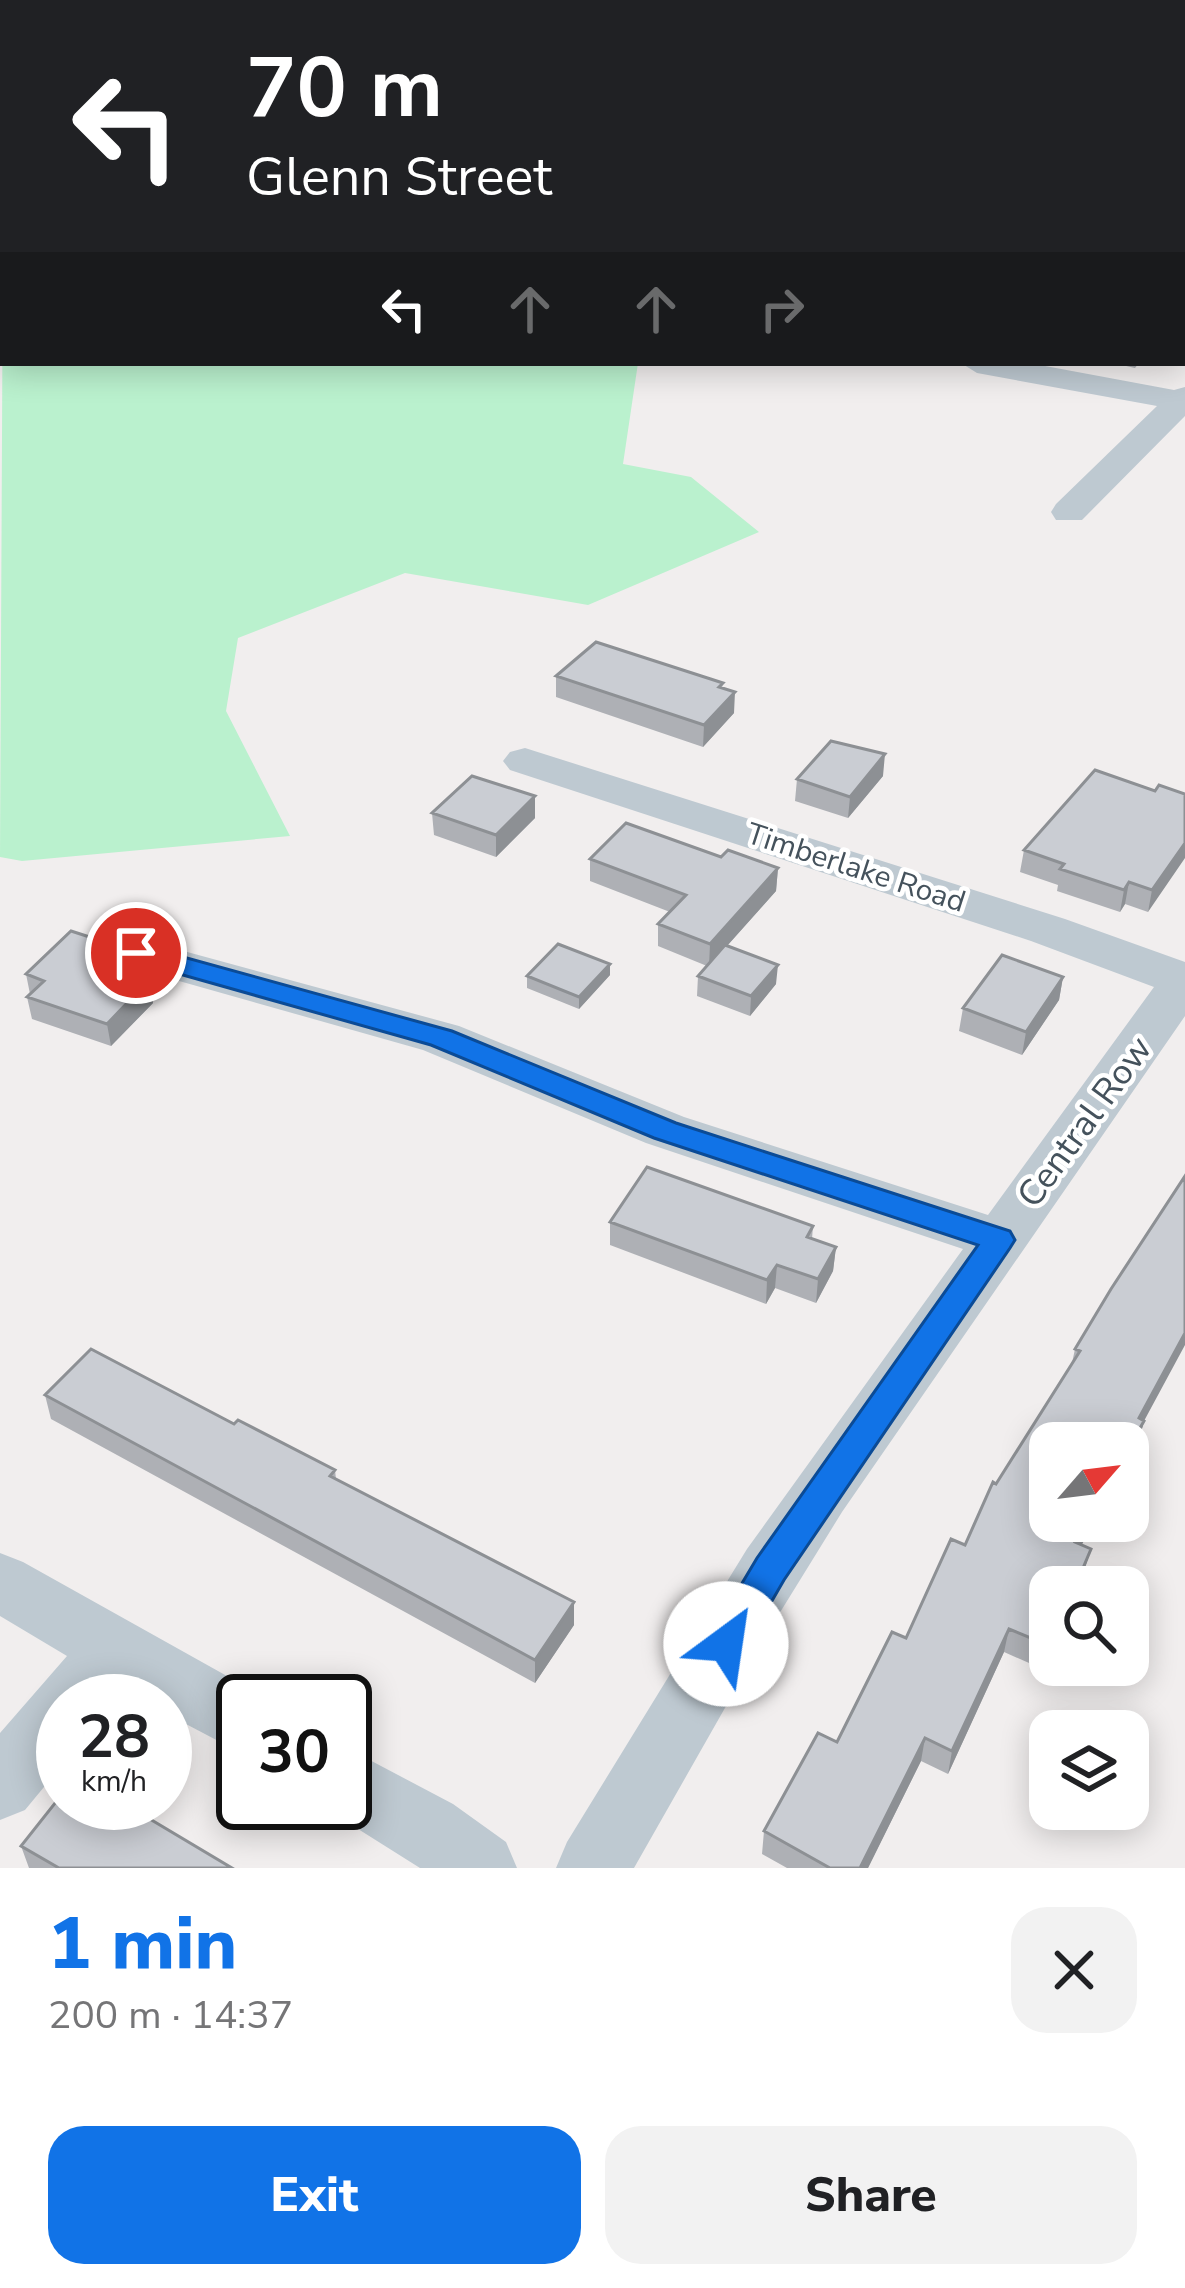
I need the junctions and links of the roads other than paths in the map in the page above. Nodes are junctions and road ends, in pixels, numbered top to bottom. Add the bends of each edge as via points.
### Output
1 (994, 366) edge
2 (1183, 399) edge
3 (1069, 512) dead end
4 (525, 760) dead end
5 (136, 953) edge
6 (1185, 979) edge
7 (999, 1240) junction
8 (0, 1582) edge
9 (116, 1648) junction
10 (94, 1674) edge
11 (216, 1706) edge
12 (36, 1743) edge
13 (0, 1786) edge
14 (372, 1797) edge
15 (481, 1868) edge
16 (593, 1868) edge

1 - 2 street
2 - 3 street
4 - 6 street, Timberlake Road
5 - 7 street via 441,1038 686,1138
6 - 7 street, Central Row via 1087,1128
7 - 16 street, Central Row via 771,1569
8 - 9 street
9 - 10 street
9 - 11 street
12 - 13 street
14 - 15 street

